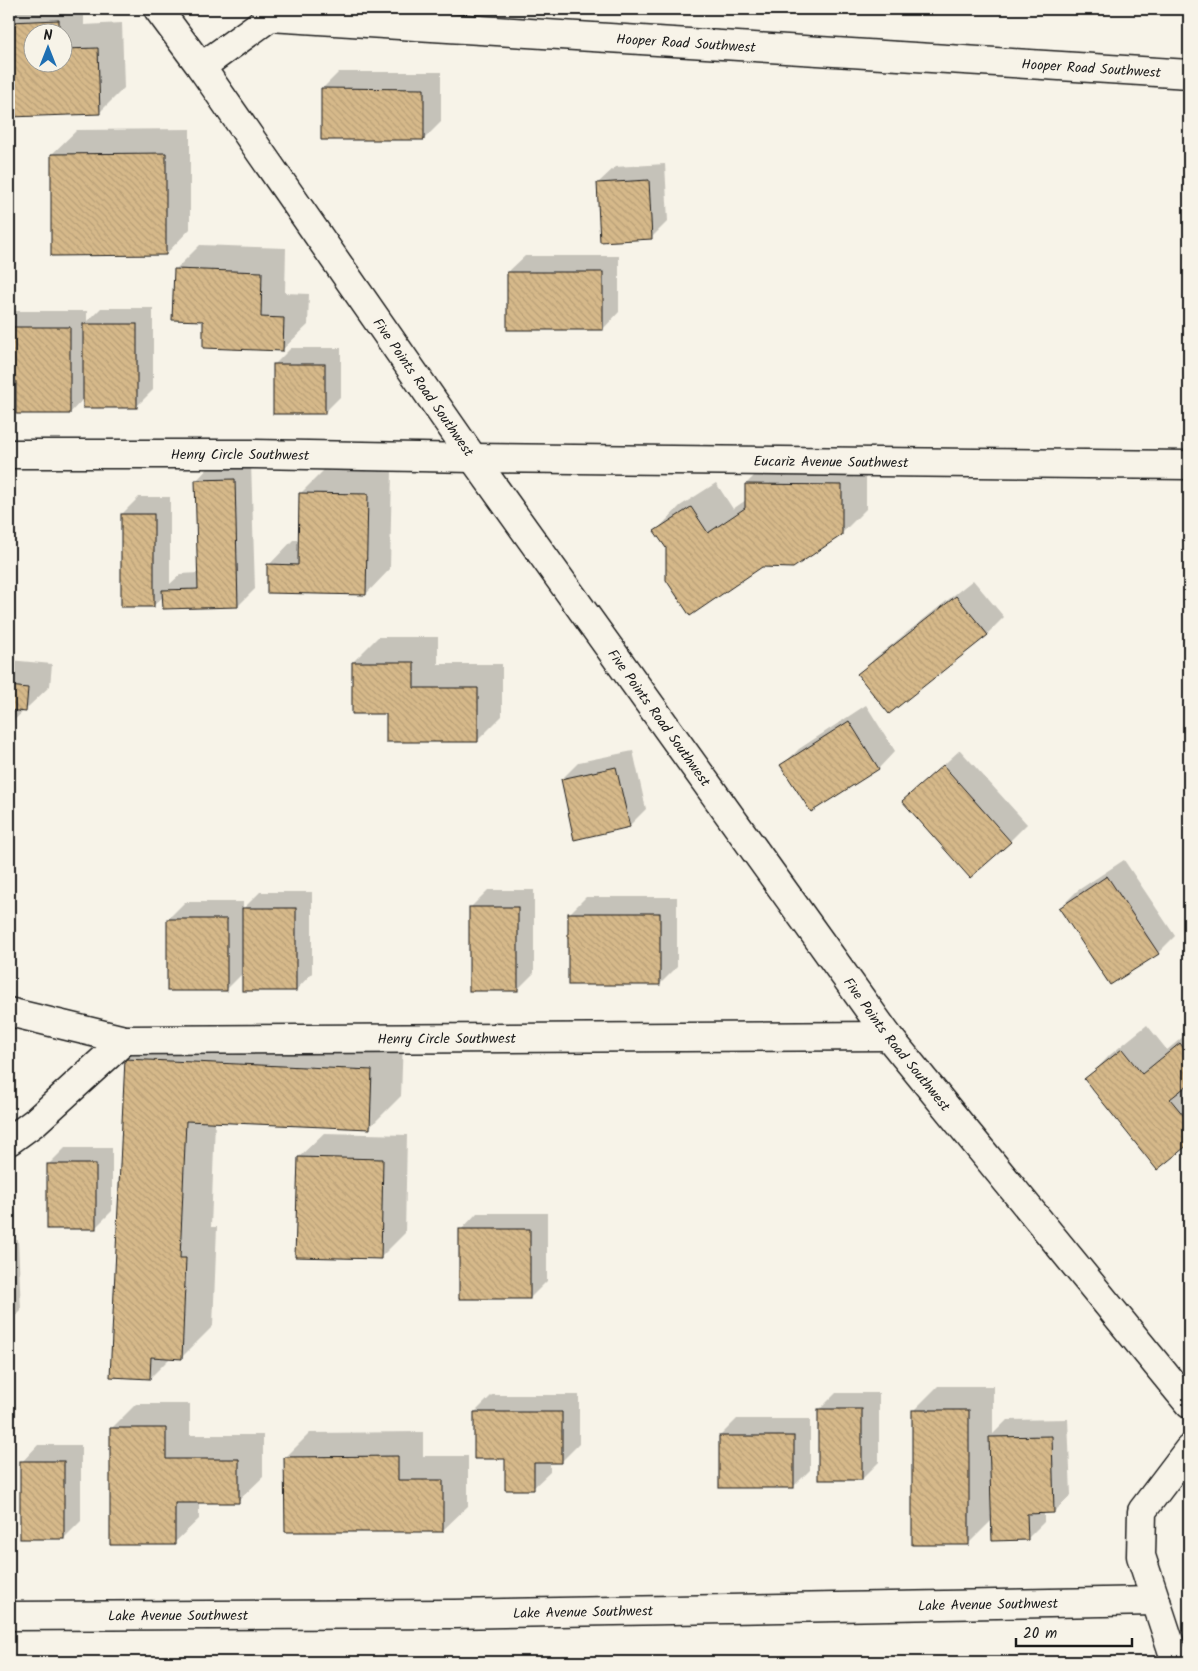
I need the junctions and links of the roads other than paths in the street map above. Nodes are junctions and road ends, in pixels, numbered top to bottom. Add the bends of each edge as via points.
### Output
1 (158, 9) edge
2 (201, 67) junction
3 (1189, 74) edge
4 (9, 454) edge
5 (473, 458) junction
6 (1189, 465) edge
7 (9, 1012) edge
8 (888, 1036) junction
9 (125, 1040) junction
10 (9, 1141) edge
11 (1189, 1404) edge
12 (1189, 1449) edge
13 (1156, 1601) junction
14 (9, 1616) edge
15 (1176, 1662) edge

1 - 2 street, Five Points Road Southwest
2 - 3 street, Hooper Road Southwest via 270,16
2 - 5 street, Five Points Road Southwest
4 - 5 street, Henry Circle Southwest
5 - 6 street, Eucariz Avenue Southwest
5 - 8 street, Five Points Road Southwest
7 - 9 street, Henry Circle Southwest
8 - 9 street, Henry Circle Southwest
8 - 11 street, Five Points Road Southwest
9 - 10 street via 35,1122
12 - 13 street via 1142,1511 1141,1556
13 - 14 street, Lake Avenue Southwest via 464,1613
13 - 15 street

